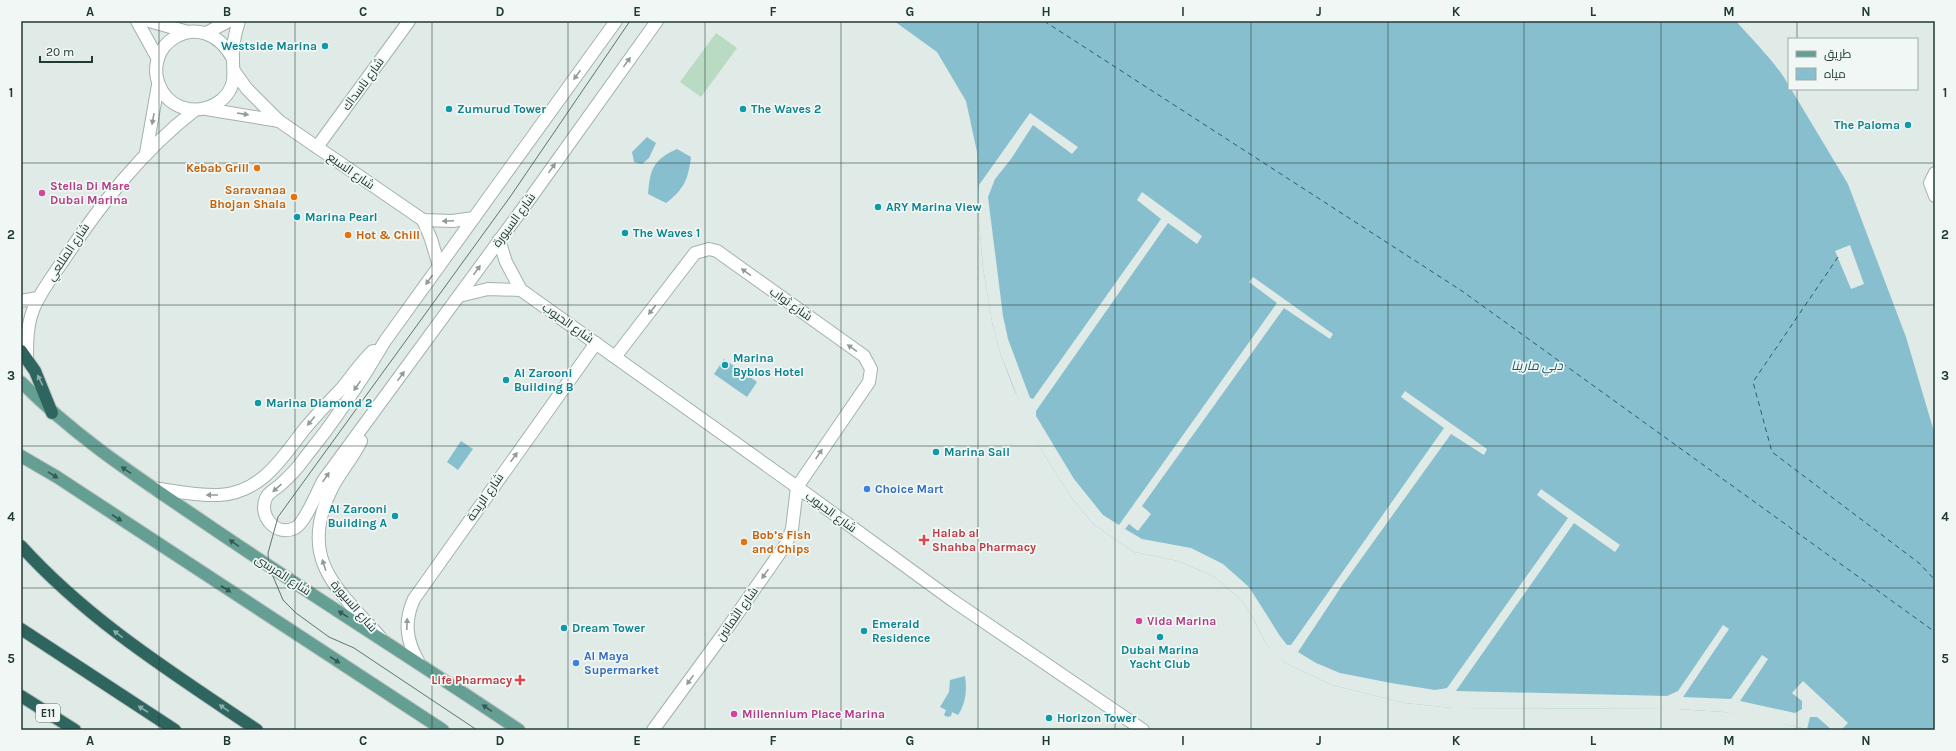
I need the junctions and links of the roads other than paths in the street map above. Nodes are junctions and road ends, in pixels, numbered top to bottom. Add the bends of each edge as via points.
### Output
1 (137, 21) edge
2 (149, 21) edge
3 (229, 21) edge
4 (239, 21) edge
5 (409, 21) edge
6 (616, 21) edge
7 (657, 21) edge
8 (188, 32) junction
9 (206, 33) junction
10 (158, 58) junction
11 (233, 65) junction
12 (158, 85) junction
13 (200, 110) junction
14 (279, 121) junction
15 (317, 147) junction
16 (146, 153) junction
17 (1935, 173) edge
18 (1935, 196) edge
19 (474, 218) junction
20 (423, 220) junction
21 (499, 240) junction
22 (439, 266) junction
23 (522, 290) junction
24 (459, 296) junction
25 (38, 298) junction
26 (21, 301) edge
27 (385, 341) junction
28 (596, 343) junction
29 (24, 355) edge
30 (615, 357) junction
31 (21, 382) edge
32 (52, 413) junction
33 (370, 419) junction
34 (21, 456) edge
35 (797, 487) junction
36 (153, 488) junction
37 (21, 546) edge
38 (23, 630) edge
39 (383, 639) junction
40 (418, 661) junction
41 (21, 696) edge
42 (75, 730) edge
43 (175, 730) edge
44 (257, 730) edge
45 (443, 730) edge
46 (519, 730) edge
47 (653, 730) edge
48 (1143, 730) edge

1 - 10 street
2 - 8 street
3 - 9 street
4 - 11 street via 233,44
5 - 15 street, شارع ناسداك
6 -> 19 street, شارع السيورة
21 -> 7 street, شارع السيورة
8 - 9 street
8 - 10 street via 170,41
9 - 11 street via 218,39 227,48
10 - 12 street
11 - 13 street via 232,83 226,95 217,104
11 - 14 street, شارع السبع via 247,89
12 - 13 street via 173,103 183,108
12 -> 16 street, شارع المللعي
13 -> 14 street, شارع السبع
13 - 16 street, شارع المللعي via 178,123
14 - 15 street, شارع السبع
15 - 20 street, شارع السبع
16 - 25 street, شارع المللعي via 90,220
17 - 18 street via 1930,183
19 -> 20 street via 452,222
19 - 22 street, شارع السيورة
20 - 22 street
21 - 23 street, شارع الحبوب via 506,262
24 -> 21 street, شارع السيورة
22 -> 27 street, شارع السيورة
23 - 24 street via 488,289
23 - 28 street, شارع الحبوب
33 -> 24 street, شارع السيورة
25 - 26 street
25 - 29 street, شارع المللعي via 28,328
27 -> 33 street, شارع السيورة via 314,446 292,473 267,496 264,514 268,522 275,528 286,530 296,528 304,521 323,481
27 -> 36 street, شارع السيورة via 363,361 271,472 256,483 240,491 221,495
28 - 30 street, شارع الحبوب
40 -> 28 street, شارع الريحة via 410,647 407,632 407,616 414,599
32 -> 29 highway via 42,385
30 - 35 street, شارع الحبوب
35 -> 30 street, شارع ثواب via 869,382 871,369 864,356 717,251 709,249 695,253
31 - 32 main road, شارع المرسى
36 -> 32 main road, شارع المرسى via 106,456
39 -> 33 street, شارع السيورة via 336,588 326,572 318,540 318,525 323,507 359,445
34 -> 45 main road
35 -> 47 street, شارع الثمانين via 792,529 786,544
35 - 48 street, شارع الحبوب via 952,600
39 -> 36 main road, شارع المرسى via 269,567
44 -> 37 highway via 114,631 58,584
43 -> 38 highway
39 - 40 main road, شارع المرسى
46 -> 40 main road, شارع المرسى
41 - 42 highway, E11

